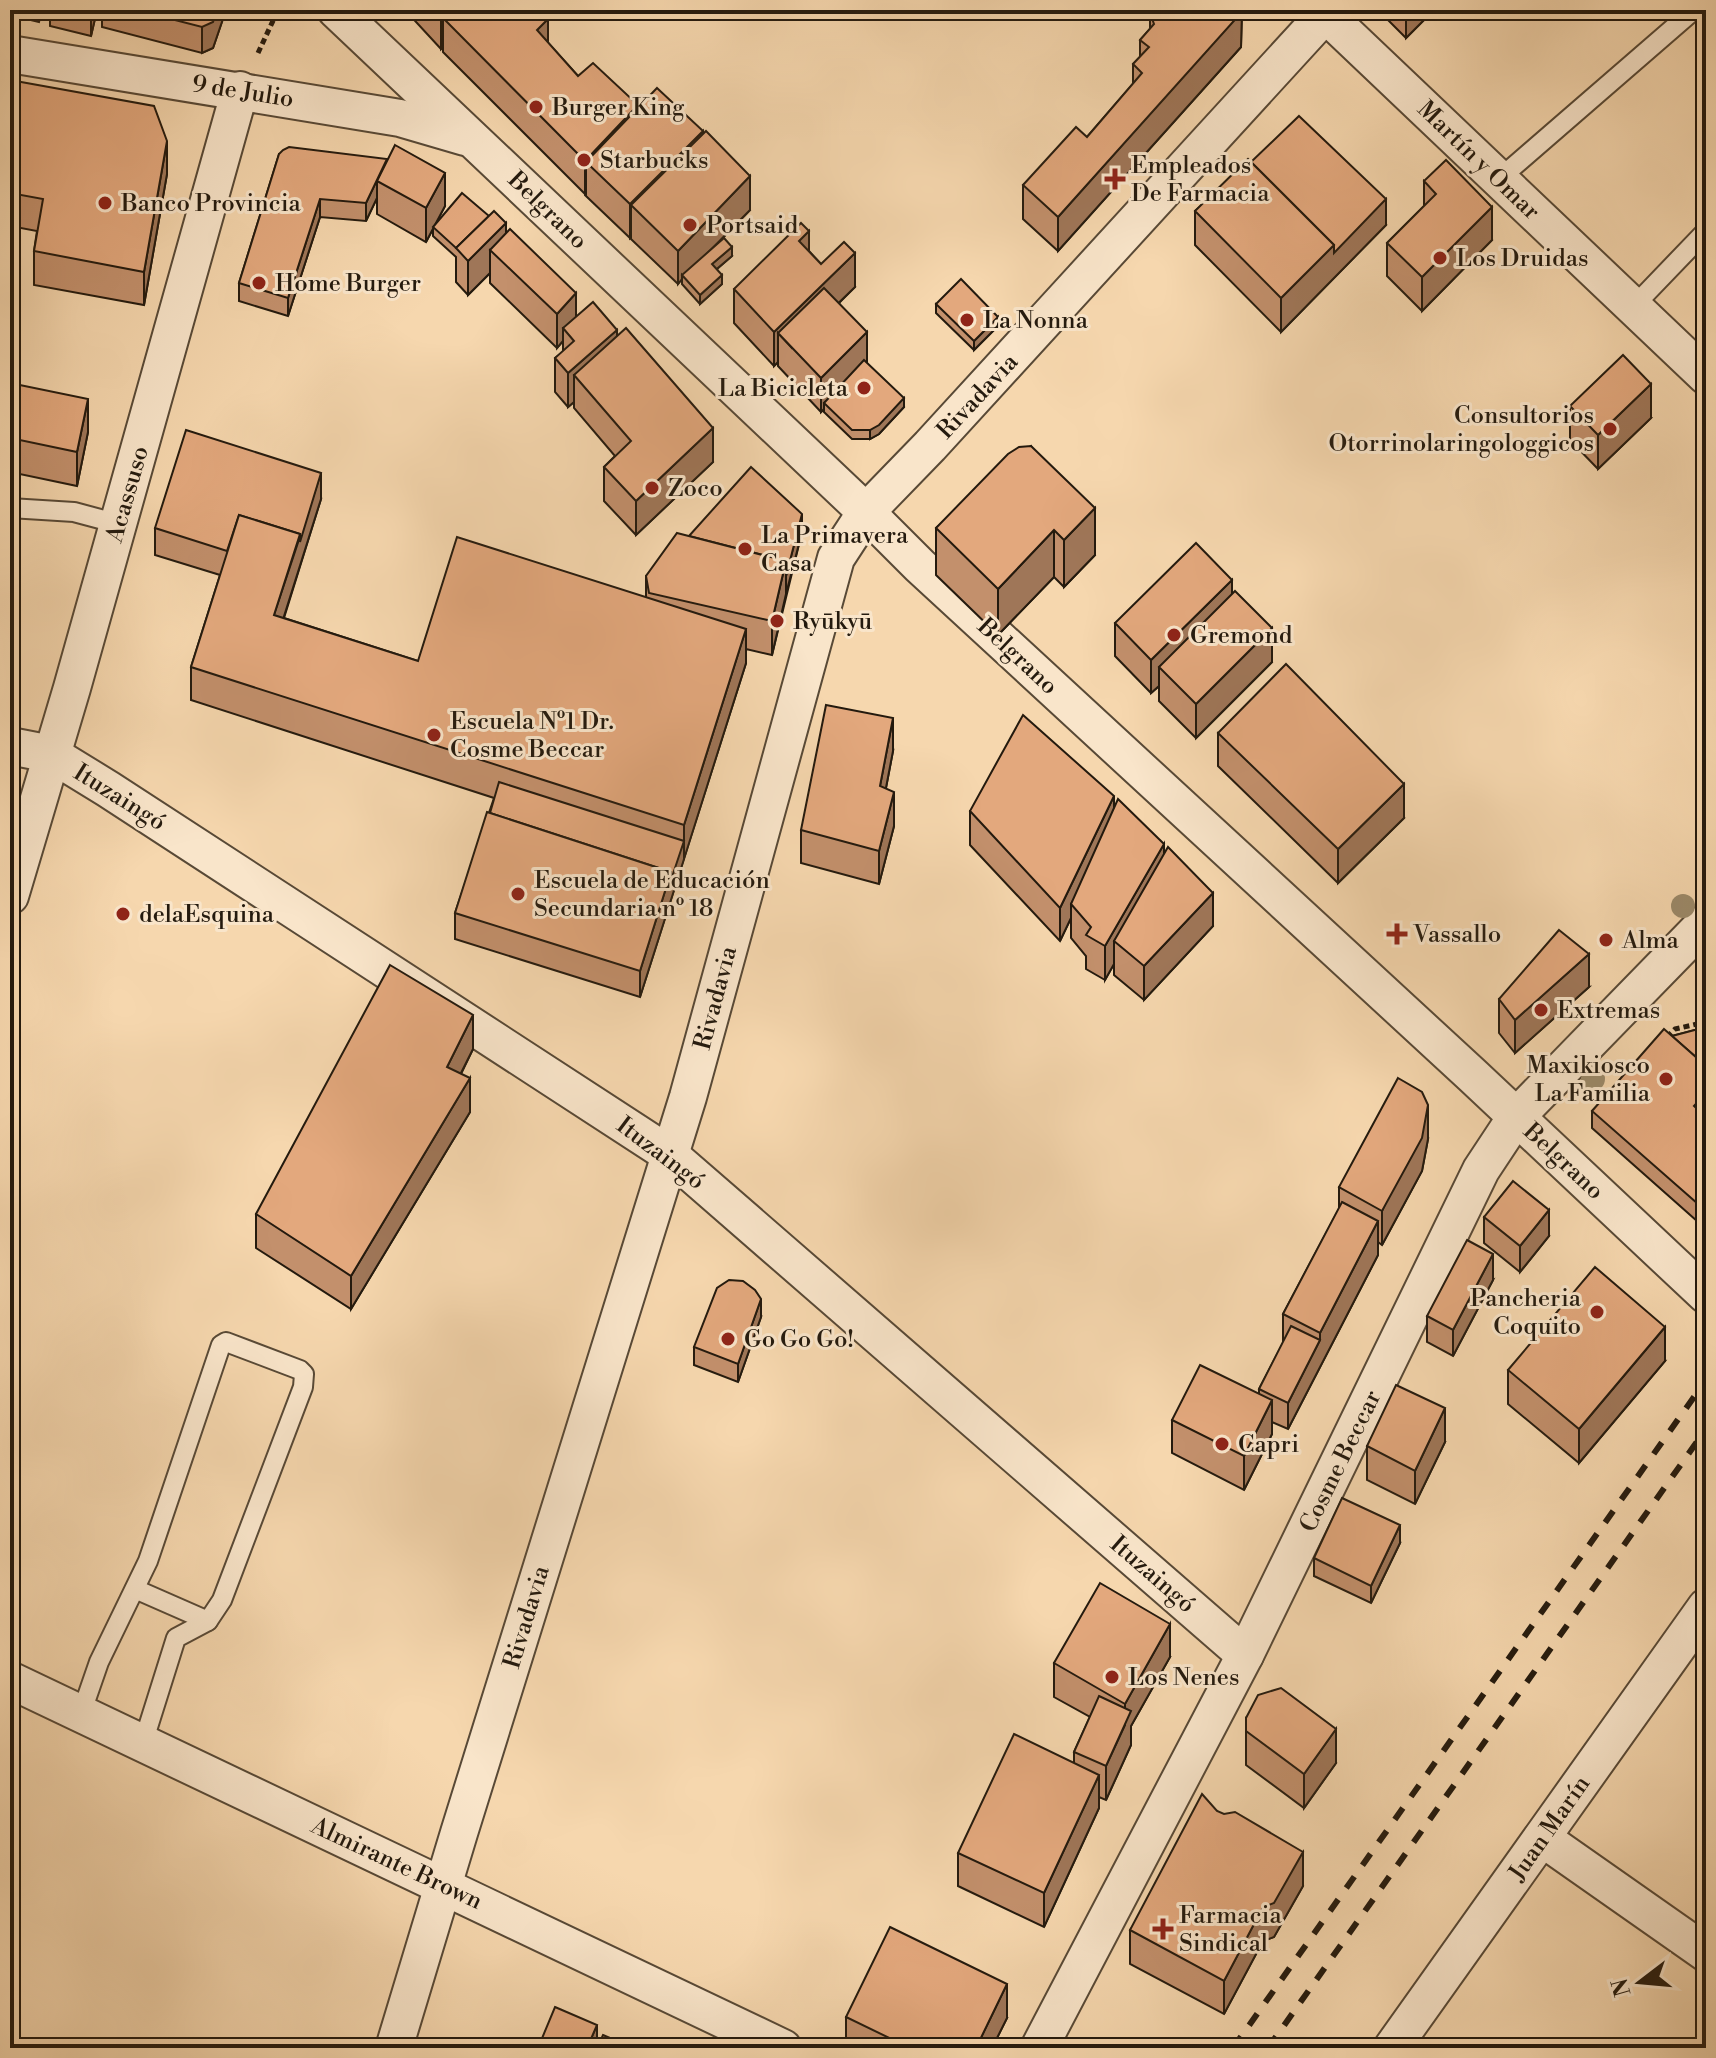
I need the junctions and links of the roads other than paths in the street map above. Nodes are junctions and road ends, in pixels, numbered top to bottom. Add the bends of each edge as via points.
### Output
1 (336, 10) edge
2 (1694, 10) edge
3 (1325, 11) edge
4 (10, 54) edge
5 (240, 90) junction
6 (474, 140) junction
7 (1499, 179) junction
8 (1706, 231) edge
9 (1633, 307) junction
10 (1706, 376) edge
11 (10, 508) edge
12 (866, 512) junction
13 (119, 524) junction
14 (10, 746) edge
15 (51, 754) junction
16 (10, 896) edge
17 (1706, 922) edge
18 (1516, 1117) junction
19 (669, 1154) junction
20 (1706, 1295) edge
21 (135, 1589) junction
22 (1706, 1607) edge
23 (208, 1621) junction
24 (1245, 1655) junction
25 (10, 1680) edge
26 (81, 1714) junction
27 (143, 1743) junction
28 (1542, 1838) junction
29 (443, 1885) junction
30 (1706, 1953) edge
31 (394, 2048) edge
32 (783, 2048) edge
33 (1039, 2048) edge
34 (1392, 2048) edge

1 - 6 street, Belgrano
2 - 7 lane
3 - 7 street, Martín y Omar
3 - 12 street, Rivadavia
4 - 5 street, 9 de Julio
5 - 6 street, 9 de Julio via 400,118
5 - 13 street, Acassuso
6 - 12 street, Belgrano
7 - 9 street, Martín y Omar
8 - 9 lane
9 - 10 street, Martín y Omar
11 - 13 lane via 74,512
12 - 18 street, Belgrano
12 - 19 street, Rivadavia via 836,558
13 - 15 street, Acassuso
14 - 15 street, Ituzaingó
15 - 16 street, Acassuso
15 - 19 street, Ituzaingó
17 - 18 street, Cosme Beccar
18 - 20 street, Belgrano
18 - 24 street, Cosme Beccar via 1481,1170
19 - 24 street, Ituzaingó
19 - 29 street, Rivadavia
21 - 23 lane
21 - 23 lane via 221,1345 226,1342 300,1370 304,1374 298,1401 222,1600
21 - 26 lane via 99,1662
22 - 28 street, Juan Marín
23 - 27 lane via 176,1638
24 - 33 street, Cosme Beccar
25 - 26 street, Almirante Brown
26 - 27 street, Almirante Brown
27 - 29 street, Almirante Brown
28 - 30 street
28 - 34 street, Juan Marín
29 - 31 street, Rivadavia
29 - 32 street, Almirante Brown

